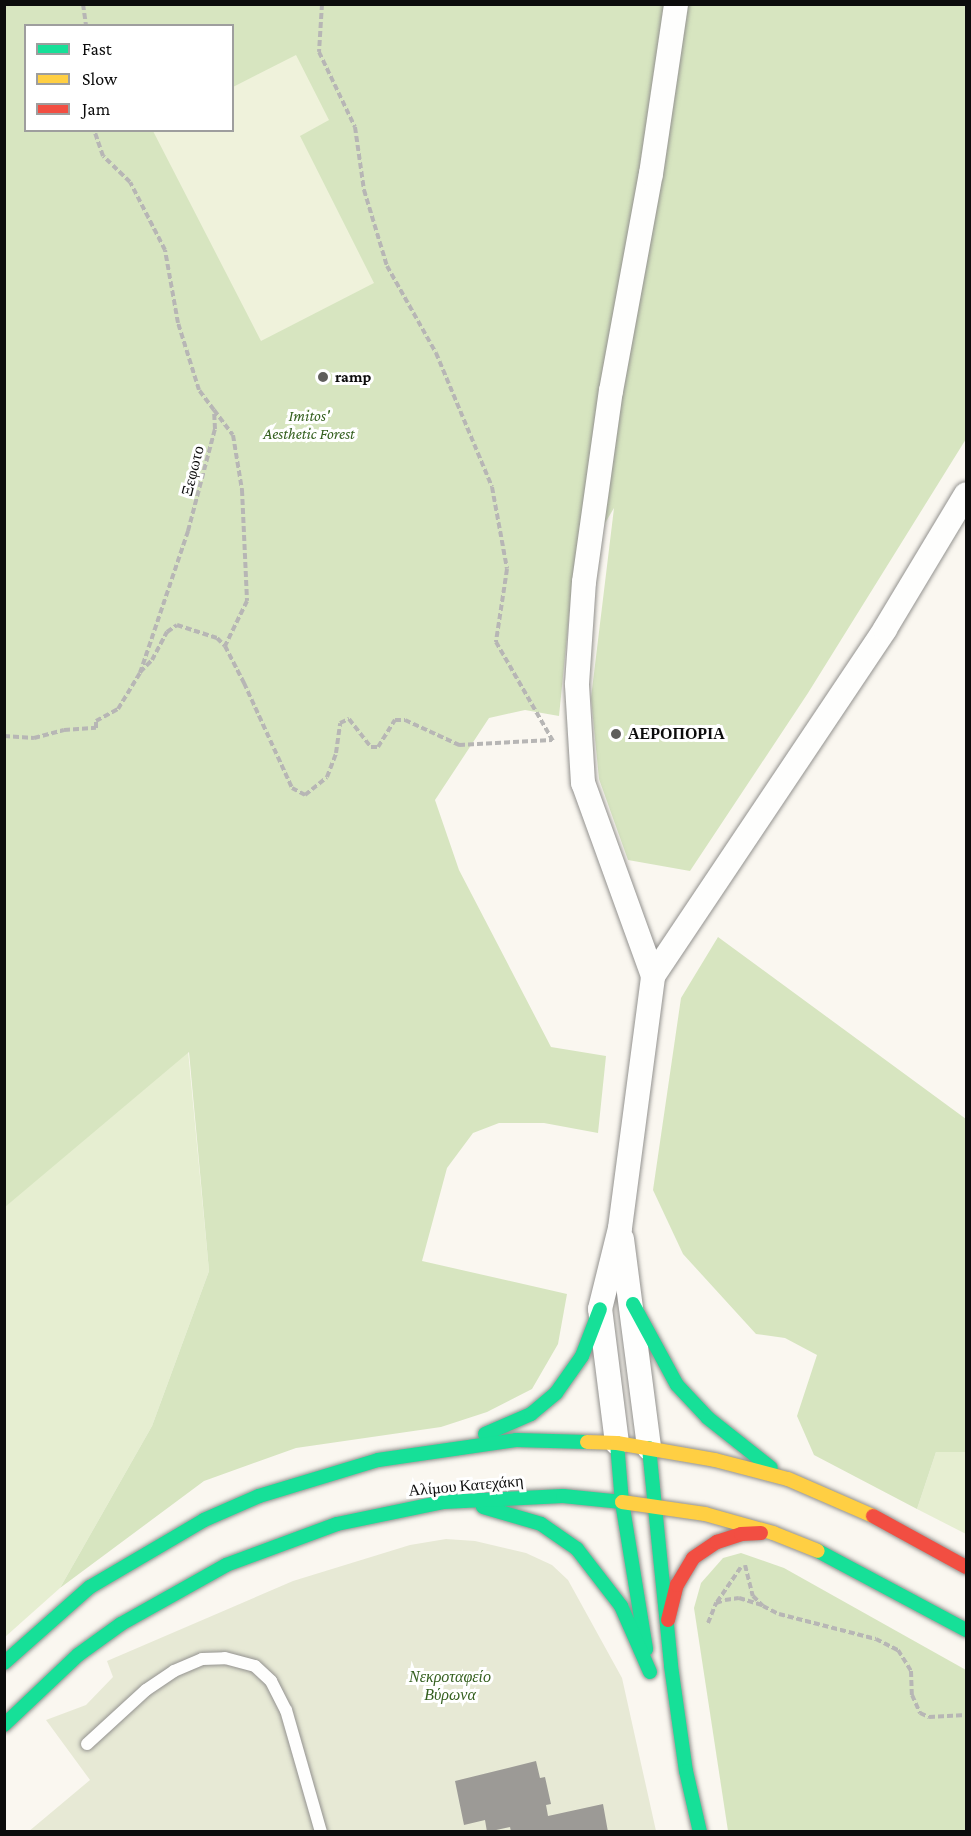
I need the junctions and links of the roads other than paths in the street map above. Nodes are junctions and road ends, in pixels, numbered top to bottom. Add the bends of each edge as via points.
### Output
1 (676, 4) edge
2 (966, 494) edge
3 (653, 976) junction
4 (620, 1228) junction
5 (633, 1304) junction
6 (600, 1309) junction
7 (617, 1443) junction
8 (649, 1448) junction
9 (435, 1451) junction
10 (788, 1479) junction
11 (443, 1502) junction
12 (622, 1502) junction
13 (655, 1505) junction
14 (773, 1533) junction
15 (966, 1567) edge
16 (668, 1620) junction
17 (966, 1630) edge
18 (4, 1663) edge
19 (662, 1705) dead end
20 (4, 1725) edge
21 (87, 1744) dead end
22 (686, 1771) junction
23 (321, 1832) edge
24 (700, 1832) edge

1 - 3 street via 651,174 611,391 584,582 577,684 583,783
2 - 3 street via 885,629
3 - 4 street
4 - 5 street
4 - 6 street
5 - 8 street
5 - 10 main road via 677,1385 732,1439
6 - 7 street
6 - 9 main road via 582,1356 556,1393 531,1414 499,1430
7 - 8 main road
7 - 9 main road via 516,1440
7 - 12 main road
8 - 10 main road
8 - 13 main road
9 - 18 main road via 378,1460 320,1476 204,1520 90,1587
10 - 15 main road via 861,1509
11 - 12 main road, Αλίμου Κατεχάκη via 553,1496
11 - 12 main road via 499,1509 540,1524 577,1549 621,1606 652,1677
11 - 20 main road, Αλίμου Κατεχάκη via 337,1524 277,1543 208,1574 121,1624 78,1655
12 - 13 main road, Αλίμου Κατεχάκη
13 - 14 main road, Αλίμου Κατεχάκη
13 - 16 main road
14 - 16 main road via 741,1534 717,1542 693,1558 677,1585
14 - 17 main road, Αλίμου Κατεχάκη via 837,1559
16 - 22 main road
19 - 22 main road
21 - 23 lane via 146,1690 174,1671 202,1659 225,1658 255,1666 271,1681 286,1710
22 - 24 main road

